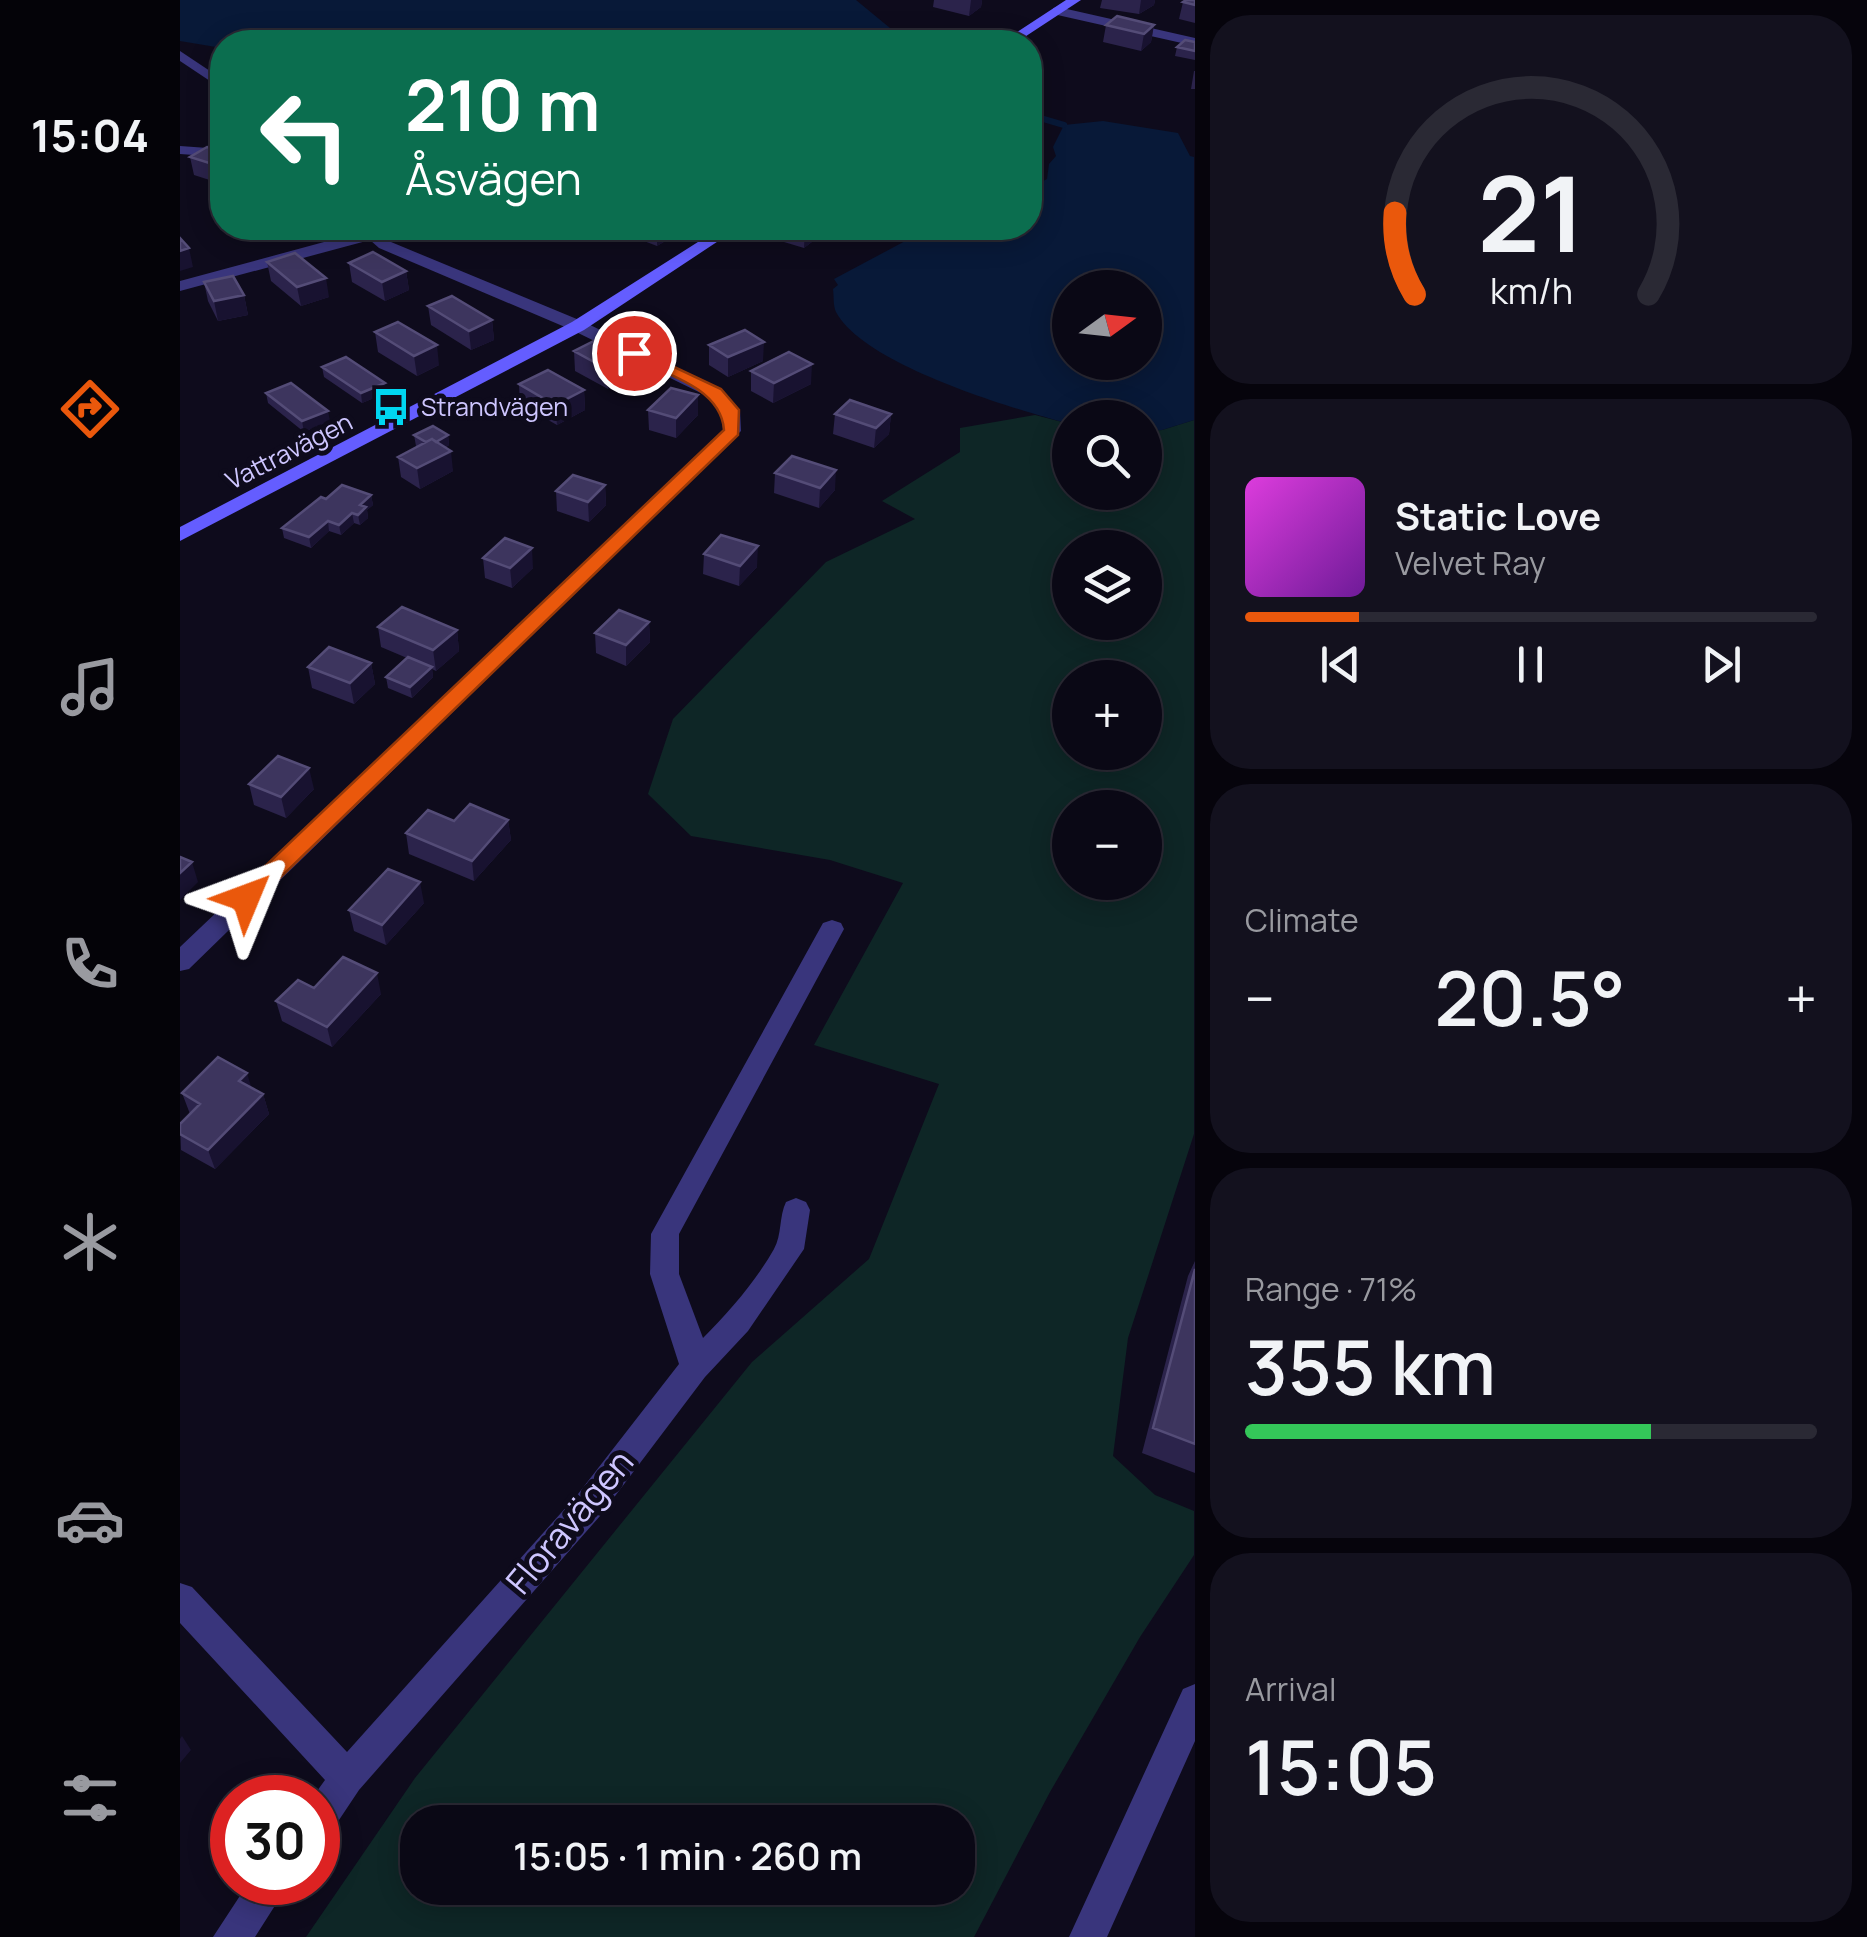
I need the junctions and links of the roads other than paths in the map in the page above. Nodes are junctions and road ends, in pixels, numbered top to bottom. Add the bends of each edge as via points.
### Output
1 (1075, 0) edge
2 (1058, 11) junction
3 (1028, 30) edge
4 (1194, 42) edge
5 (180, 55) edge
6 (210, 76) edge
7 (180, 150) edge
8 (210, 152) edge
9 (338, 240) edge
10 (379, 240) edge
11 (711, 240) edge
12 (180, 286) edge
13 (578, 326) junction
14 (180, 535) edge
15 (832, 929) dead end
16 (180, 962) edge
17 (796, 1210) dead end
18 (694, 1367) junction
19 (180, 1599) edge
20 (1194, 1701) edge
21 (347, 1778) junction
22 (340, 1788) edge
23 (255, 1905) edge
24 (232, 1937) edge
25 (1088, 1937) edge

1 - 2 street
2 - 3 street
2 - 4 street
5 - 6 street
7 - 8 street
9 - 12 street
10 - 13 street
11 - 13 street, Vattravägen
13 - 14 street, Vattravägen
13 - 16 street via 715,393 730,410 732,431
15 - 18 street via 663,1242 666,1282 692,1339
17 - 18 street, Floravägen via 790,1249 738,1322
18 - 21 street, Floravägen via 589,1505
19 - 21 street
20 - 25 street
21 - 22 street, Floravägen
23 - 24 street

